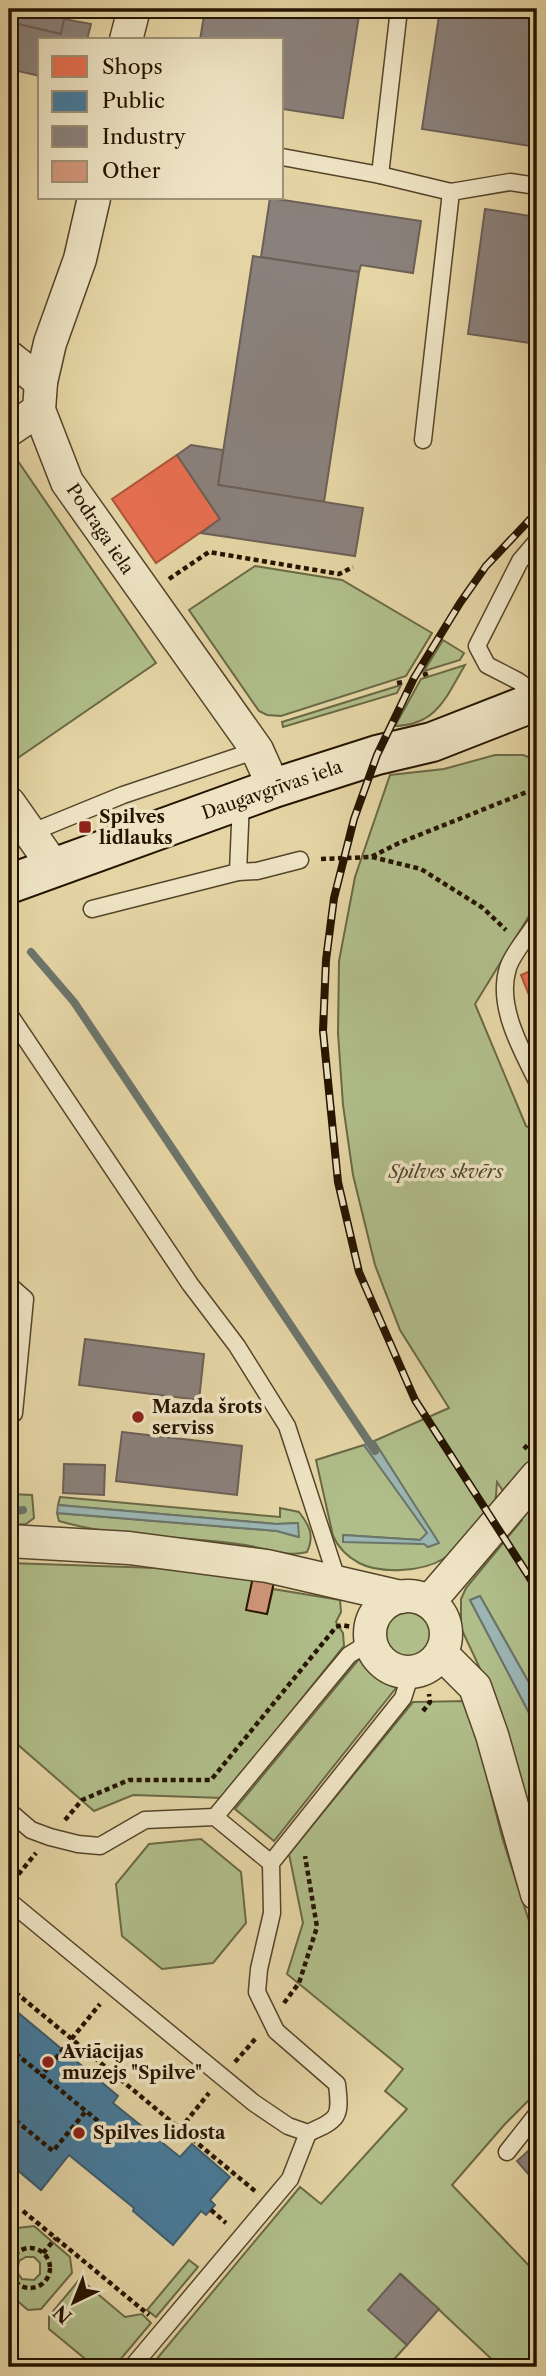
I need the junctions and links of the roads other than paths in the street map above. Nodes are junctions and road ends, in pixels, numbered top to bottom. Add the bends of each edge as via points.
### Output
1 (134, 9) edge
2 (399, 9) edge
3 (127, 38) edge
4 (284, 157) edge
5 (380, 175) junction
6 (537, 186) edge
7 (452, 192) junction
8 (94, 200) edge
9 (9, 358) edge
10 (40, 396) junction
11 (9, 430) edge
12 (423, 440) dead end
13 (537, 541) edge
14 (537, 694) edge
15 (537, 701) edge
16 (257, 750) junction
17 (257, 794) junction
18 (9, 803) edge
19 (30, 833) junction
20 (300, 859) road end
21 (54, 867) junction
22 (238, 872) junction
23 (9, 884) edge
24 (92, 909) dead end
25 (537, 922) edge
26 (9, 1014) edge
27 (537, 1082) edge
28 (9, 1285) edge
29 (9, 1414) edge
30 (537, 1476) edge
31 (9, 1541) edge
32 (338, 1582) junction
33 (415, 1599) junction
34 (370, 1636) junction
35 (426, 1665) junction
36 (9, 1811) edge
37 (215, 1817) junction
38 (271, 1863) junction
39 (537, 1894) edge
40 (9, 1901) edge
41 (537, 2114) edge
42 (308, 2133) junction
43 (507, 2152) dead end
44 (132, 2367) edge

1 - 3 street
2 - 5 lane
4 - 5 lane
5 - 7 lane
6 - 7 lane via 510,182
7 - 12 lane
8 - 10 street via 80,259 50,343
9 - 10 street
10 - 11 street
10 - 16 street, Podraga iela via 67,482
13 - 14 lane via 520,561 477,646 487,664
15 - 17 main road, Daugavgrīvas iela via 432,742
16 - 17 street, Podraga iela
16 - 19 lane via 122,794
17 - 21 main road, Daugavgrīvas iela
17 - 22 lane
18 - 19 street
19 - 21 street
20 - 22 lane
21 - 23 main road, Daugavgrīvas iela
22 - 24 lane
25 - 27 lane via 508,967 505,993 509,1018
26 - 32 lane via 287,1426
28 - 29 lane via 25,1299 14,1412
30 - 33 street
31 - 32 street via 129,1548 267,1566
32 - 33 street
33 - 34 street via 390,1601 380,1608
33 - 35 street via 439,1611 446,1624 447,1640
34 - 35 street via 378,1658 393,1670
34 - 37 lane via 349,1655
35 - 38 lane
35 - 39 street via 475,1687
36 - 37 lane via 50,1837 100,1846 145,1820
37 - 38 lane
38 - 42 lane via 272,1913 257,1992 276,2031 337,2084 340,2109 331,2123
40 - 42 lane via 254,2103 288,2126
41 - 43 lane
42 - 44 lane via 290,2179

